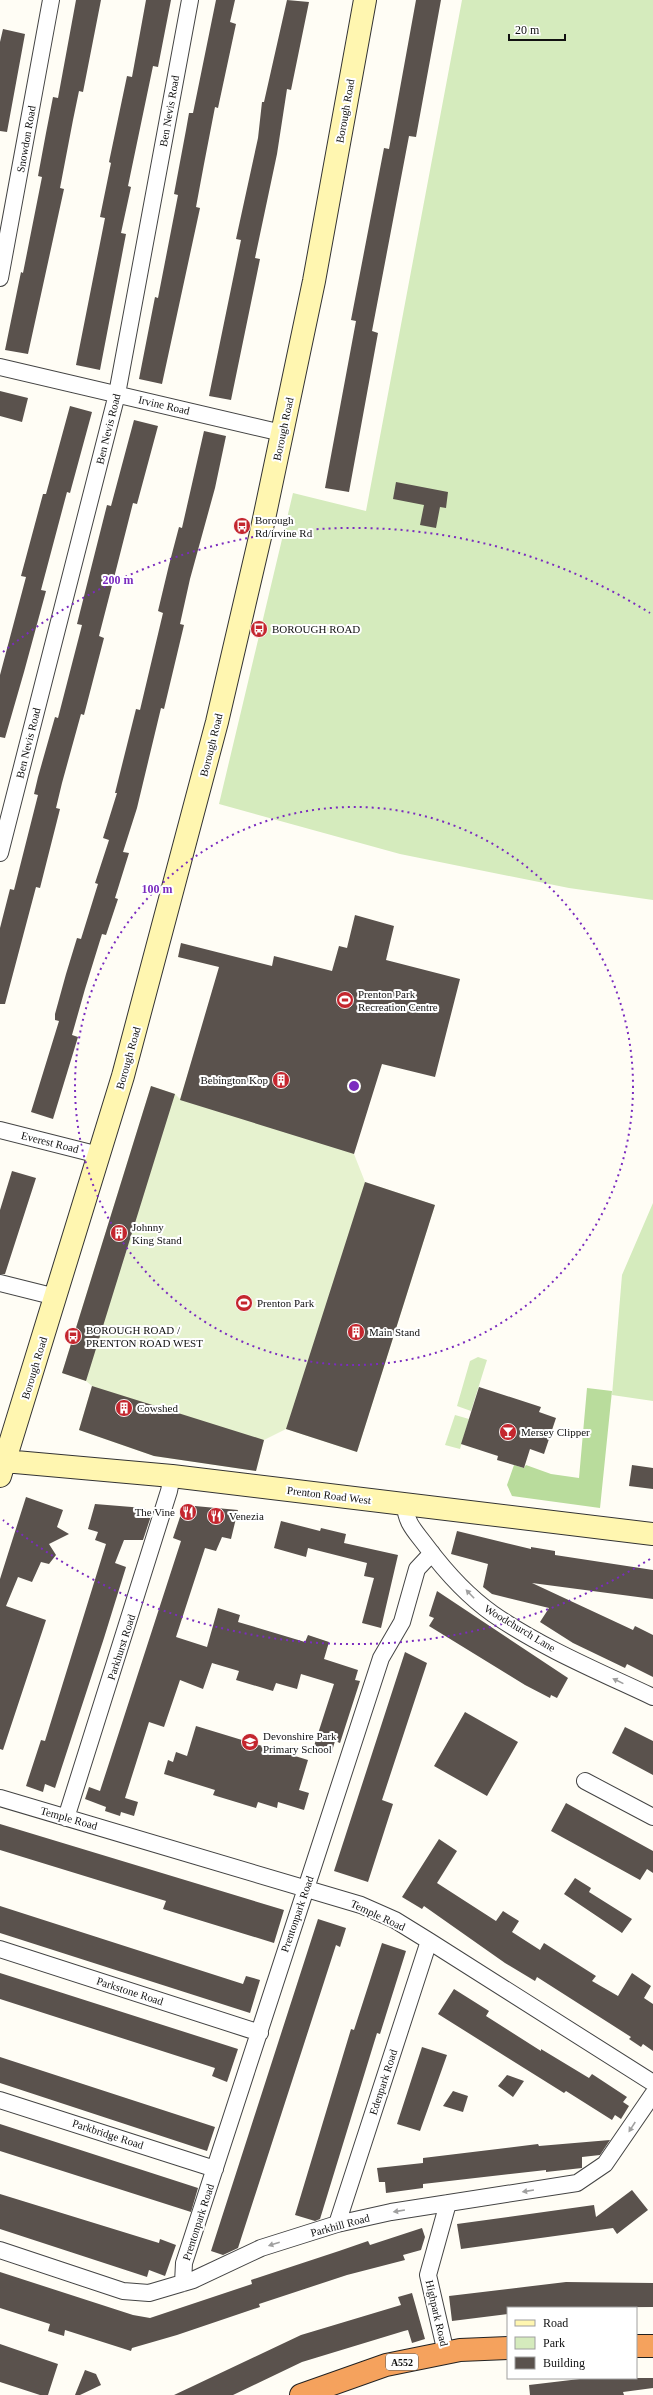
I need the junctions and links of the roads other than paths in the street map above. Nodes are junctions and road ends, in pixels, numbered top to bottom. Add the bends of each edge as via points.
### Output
1 (51, 0) edge
2 (190, 0) edge
3 (365, 0) edge
4 (0, 278) edge
5 (0, 367) edge
6 (117, 394) junction
7 (282, 433) junction
8 (0, 853) edge
9 (0, 1130) edge
10 (99, 1155) junction
11 (0, 1283) edge
12 (56, 1296) junction
13 (2, 1466) edge
14 (172, 1476) junction
15 (406, 1505) junction
16 (653, 1534) edge
17 (432, 1553) junction
18 (653, 1697) edge
19 (585, 1781) dead end
20 (0, 1798) edge
21 (653, 1817) edge
22 (66, 1818) junction
23 (306, 1888) junction
24 (429, 1941) junction
25 (0, 1949) edge
26 (260, 2033) junction
27 (653, 2084) edge
28 (653, 2094) edge
29 (0, 2100) edge
30 (215, 2169) junction
31 (448, 2203) junction
32 (337, 2224) junction
33 (0, 2250) edge
34 (183, 2284) junction
35 (637, 2346) edge
36 (653, 2346) edge
37 (507, 2348) edge
38 (446, 2353) junction
39 (301, 2395) edge

1 - 4 street, Snowdon Road
2 - 6 street, Ben Nevis Road
3 - 7 street, Borough Road via 314,281
5 - 6 street, Irvine Road
6 - 7 street, Irvine Road
6 - 8 street, Ben Nevis Road
7 - 10 street, Borough Road via 196,805
9 - 10 street, Everest Road
10 - 12 street, Borough Road
11 - 12 street
12 - 13 street, Borough Road
13 - 14 street, Prenton Road West
14 - 15 street, Prenton Road West
14 - 22 street, Parkhurst Road via 170,1491
15 - 16 street, Prenton Road West
15 - 17 street, Woodchurch Lane via 406,1518
18 -> 17 street, Woodchurch Lane via 536,1640 494,1614 473,1598
17 - 23 street, Prentonpark Road via 417,1569 402,1622 381,1658
19 - 21 street
20 - 22 street, Temple Road
22 - 23 street, Temple Road
23 - 24 street, Temple Road via 361,1904 395,1920
23 - 26 street, Prentonpark Road
24 - 27 street, Temple Road
24 - 32 street, Edenpark Road
25 - 26 street, Parkstone Road
26 - 30 street, Prentonpark Road
28 -> 31 street, Parkhill Road via 605,2164 577,2183
29 - 30 street, Parkbridge Road
30 - 34 street, Prentonpark Road via 184,2263
31 -> 32 street, Parkhill Road
31 - 38 street, Highpark Road via 428,2275
32 -> 34 street, Parkhill Road via 261,2248
33 - 34 street, Parkhill Road via 123,2291 149,2293
35 - 36 highway
37 - 38 highway, A552
38 - 39 highway, A552 via 386,2365

